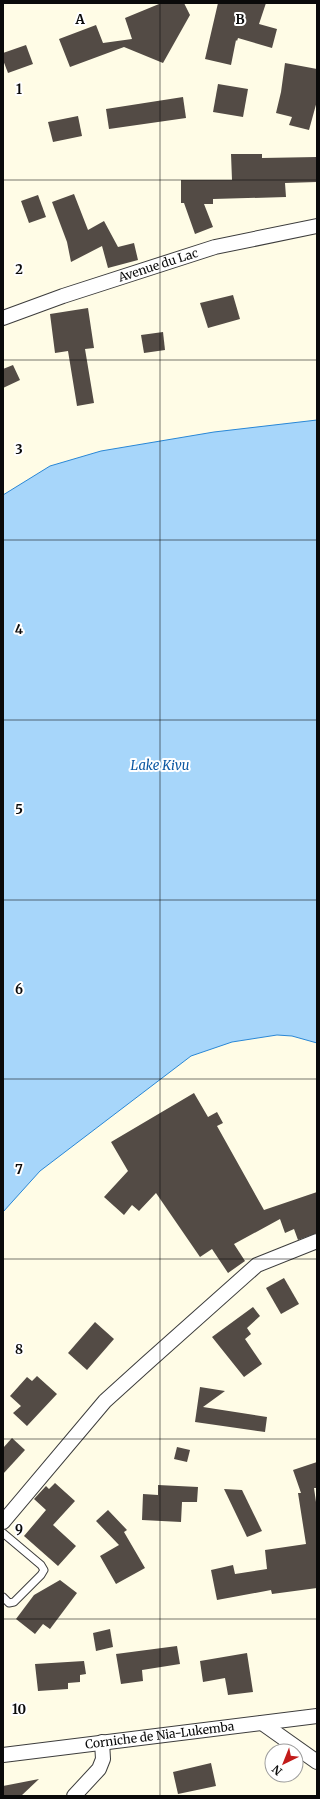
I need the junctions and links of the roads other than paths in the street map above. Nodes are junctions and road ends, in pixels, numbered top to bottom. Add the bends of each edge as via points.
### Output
1 (317, 226) edge
2 (3, 318) edge
3 (317, 1241) edge
4 (3, 1522) edge
5 (3, 1533) edge
6 (3, 1598) edge
7 (317, 1716) edge
8 (262, 1723) junction
9 (102, 1742) junction
10 (3, 1755) edge
11 (317, 1762) edge
12 (74, 1796) edge

1 - 2 street, Avenue du Lac via 215,247
3 - 4 street via 257,1265 146,1363 104,1401
5 - 6 lane via 44,1570 14,1602
7 - 8 street, Corniche de Nia-Lukemba
8 - 9 street, Corniche de Nia-Lukemba
8 - 11 street
9 - 10 street, Corniche de Nia-Lukemba
9 - 12 street via 103,1759 99,1769

